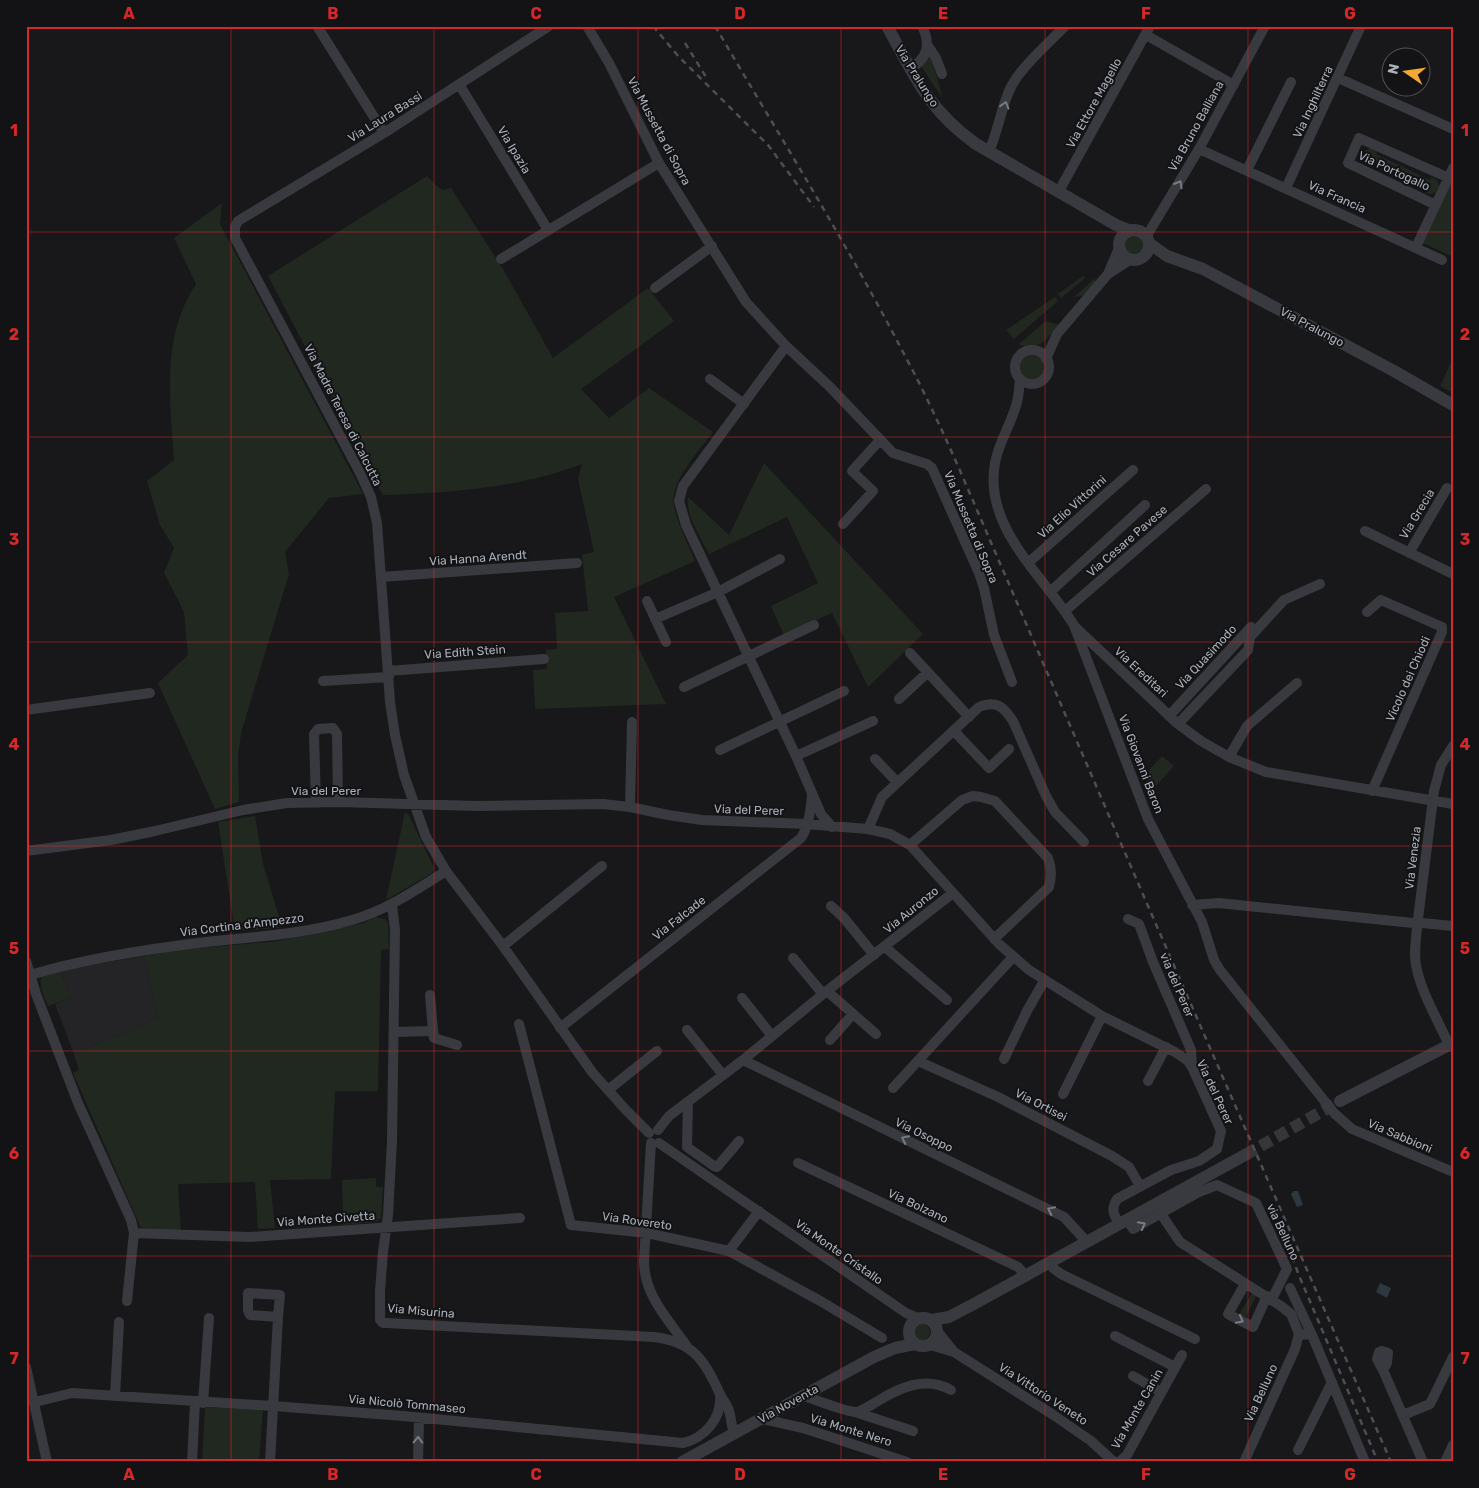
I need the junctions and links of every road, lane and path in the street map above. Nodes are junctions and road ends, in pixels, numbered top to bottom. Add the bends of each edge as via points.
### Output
1 (317, 26) edge
2 (549, 26) edge
3 (587, 26) edge
4 (887, 26) edge
5 (1065, 26) edge
6 (1265, 26) edge
7 (1361, 26) edge
8 (923, 27) edge
9 (1148, 30) edge
10 (928, 46) junction
11 (910, 69) junction
12 (942, 74) dead end
13 (1338, 78) junction
14 (1291, 82) dead end
15 (459, 84) junction
16 (1234, 84) junction
17 (1453, 129) edge
18 (384, 133) junction
19 (1199, 148) junction
20 (989, 151) junction
21 (659, 163) junction
22 (1453, 168) edge
23 (1247, 170) junction
24 (1449, 178) junction
25 (1286, 188) junction
26 (1059, 191) junction
27 (1436, 205) junction
28 (1103, 217) junction
29 (235, 227) joint
30 (548, 230) junction
31 (1129, 230) junction
32 (1147, 240) junction
33 (1119, 245) junction
34 (712, 246) junction
35 (1416, 247) junction
36 (1167, 256) junction
37 (1137, 258) junction
38 (502, 259) dead end
39 (1442, 260) dead end
40 (1108, 274) junction
41 (655, 288) dead end
42 (1057, 334) junction
43 (786, 346) junction
44 (1036, 351) junction
45 (1046, 359) junction
46 (710, 379) dead end
47 (1020, 379) junction
48 (1034, 384) junction
49 (1017, 403) junction
50 (744, 404) junction
51 (1453, 405) edge
52 (880, 440) junction
53 (1133, 470) dead end
54 (1447, 488) dead end
55 (1206, 489) dead end
56 (1145, 505) dead end
57 (843, 524) dead end
58 (1365, 531) dead end
59 (1409, 553) junction
60 (780, 559) dead end
61 (577, 563) dead end
62 (1028, 563) junction
63 (1452, 573) edge
64 (381, 577) junction
65 (1320, 584) dead end
66 (718, 592) junction
67 (1050, 592) junction
68 (647, 602) dead end
69 (1065, 611) junction
70 (1367, 612) dead end
71 (1262, 615) dead end
72 (655, 619) junction
73 (814, 625) dead end
74 (1075, 627) junction
75 (666, 642) dead end
76 (910, 654) dead end
77 (749, 657) junction
78 (544, 659) dead end
79 (927, 673) junction
80 (389, 674) junction
81 (323, 682) dead end
82 (1012, 682) dead end
83 (1297, 683) dead end
84 (684, 687) dead end
85 (844, 692) dead end
86 (150, 693) dead end
87 (900, 699) dead end
88 (26, 710) edge
89 (1169, 716) junction
90 (969, 717) junction
91 (873, 720) dead end
92 (632, 722) dead end
93 (780, 722) junction
94 (1178, 724) junction
95 (954, 731) junction
96 (1453, 746) edge
97 (720, 750) dead end
98 (1009, 750) dead end
99 (796, 756) junction
100 (1229, 757) junction
101 (875, 759) dead end
102 (897, 782) junction
103 (1372, 791) junction
104 (812, 794) junction
105 (1432, 800) junction
106 (338, 802) junction
107 (316, 803) junction
108 (1453, 804) edge
109 (414, 805) junction
110 (630, 807) junction
111 (806, 824) junction
112 (832, 827) junction
113 (868, 829) junction
114 (1084, 842) dead end
115 (910, 845) junction
116 (26, 851) edge
117 (602, 866) dead end
118 (446, 871) junction
119 (953, 893) junction
120 (392, 904) junction
121 (1192, 905) junction
122 (831, 906) dead end
123 (1128, 919) dead end
124 (1418, 923) junction
125 (1453, 926) edge
126 (994, 939) junction
127 (503, 946) junction
128 (885, 947) junction
129 (874, 956) junction
130 (1013, 957) junction
131 (793, 958) dead end
132 (26, 962) edge
133 (30, 974) junction
134 (1044, 981) junction
135 (825, 993) junction
136 (430, 995) dead end
137 (742, 998) dead end
138 (948, 1000) dead end
139 (853, 1014) junction
140 (1102, 1016) junction
141 (519, 1024) dead end
142 (560, 1028) junction
143 (687, 1030) dead end
144 (433, 1031) junction
145 (395, 1032) junction
146 (876, 1034) dead end
147 (772, 1036) junction
148 (830, 1040) dead end
149 (1451, 1044) edge
150 (456, 1045) dead end
151 (1166, 1047) junction
152 (657, 1051) dead end
153 (1004, 1059) dead end
154 (743, 1060) junction
155 (918, 1061) junction
156 (1192, 1067) junction
157 (723, 1075) junction
158 (1148, 1082) dead end
159 (893, 1088) dead end
160 (608, 1090) junction
161 (1063, 1094) dead end
162 (688, 1102) junction
163 (1340, 1102) tunnel mouth
164 (1340, 1120) joint
165 (654, 1137) junction
166 (739, 1141) dead end
167 (1245, 1155) tunnel mouth
168 (798, 1163) dead end
169 (1453, 1172) edge
170 (1140, 1186) junction
171 (759, 1211) junction
172 (1162, 1214) junction
173 (520, 1218) dead end
174 (1123, 1221) junction
175 (387, 1227) junction
176 (646, 1233) junction
177 (134, 1234) junction
178 (1087, 1242) junction
179 (729, 1251) junction
180 (1049, 1262) junction
181 (1026, 1276) junction
182 (1245, 1284) junction
183 (1290, 1288) dead end
184 (1270, 1298) junction
185 (127, 1301) dead end
186 (656, 1302) junction
187 (278, 1317) dead end
188 (209, 1318) dead end
189 (119, 1322) dead end
190 (912, 1327) junction
191 (935, 1327) junction
192 (1299, 1334) junction
193 (1312, 1335) junction
194 (1115, 1336) dead end
195 (654, 1337) junction
196 (882, 1338) dead end
197 (1196, 1339) dead end
198 (930, 1344) junction
199 (688, 1348) junction
200 (954, 1352) junction
201 (1182, 1355) dead end
202 (1453, 1357) edge
203 (26, 1366) edge
204 (1175, 1368) junction
205 (1383, 1370) dead end
206 (1133, 1376) dead end
207 (1332, 1382) junction
208 (824, 1385) junction
209 (951, 1390) dead end
210 (1161, 1392) junction
211 (720, 1395) junction
212 (115, 1396) junction
213 (804, 1396) junction
214 (35, 1402) junction
215 (199, 1402) junction
216 (829, 1404) junction
217 (273, 1406) junction
218 (778, 1410) junction
219 (855, 1412) junction
220 (1403, 1415) junction
221 (419, 1418) junction
222 (762, 1419) junction
223 (713, 1424) junction
224 (787, 1424) junction
225 (733, 1430) junction
226 (913, 1431) dead end
227 (696, 1438) junction
228 (1453, 1445) edge
229 (1298, 1450) dead end
230 (703, 1451) junction
231 (46, 1462) edge
232 (192, 1462) edge
233 (270, 1462) edge
234 (418, 1462) edge
235 (682, 1462) edge
236 (907, 1462) edge
237 (1114, 1462) edge
238 (1120, 1462) edge
239 (1244, 1462) edge
240 (1365, 1462) edge
241 (1423, 1462) edge
242 (1445, 1462) edge

1 - 18 street
2 - 15 street, Via Laura Bassi
3 - 21 street, Via Mussetta di Sopra
4 - 11 street, Via Pralungo
20 -> 5 street via 1015,80
6 - 16 street, Via Bruno Balliana
7 - 13 street, Via Inghilterra
8 - 10 street
9 - 16 street
9 - 26 street, Via Ettore Magello
10 - 11 street via 918,63
10 - 12 street
11 - 20 street, Via Pralungo via 943,116 961,133
13 - 17 street
13 - 25 street, Via Inghilterra
14 - 23 street
15 - 18 street, Via Laura Bassi
15 - 30 street, Via Ipazia
16 - 19 street, Via Bruno Balliana
18 - 29 street, Via Laura Bassi via 238,221
19 - 23 street, Via Francia
32 -> 19 street, Via Bruno Balliana
20 - 26 street, Via Pralungo
21 - 30 street
21 - 34 street, Via Mussetta di Sopra
22 - 24 street
23 - 25 street, Via Francia
24 - 27 street
24 - 27 street, Via Portogallo via 1359,138 1348,163
25 - 35 street, Via Francia
26 - 28 street, Via Pralungo
27 - 35 street
28 - 31 street, Via Pralungo
28 - 33 street, Via Pralungo
29 - 64 street, Via Madre Teresa di Calcutta via 235,238 371,497
30 - 38 street
31 - 32 street, Via Pralungo via 1138,230
31 - 33 street via 1122,235
32 - 36 street, Via Pralungo
32 - 37 street via 1147,251
33 - 37 street, Via Pralungo via 1124,256
33 - 40 street, Via Ereditari
34 - 41 street
34 - 43 street, Via Mussetta di Sopra via 746,302
35 - 39 street, Via Francia
36 - 37 street, Via Pralungo
36 - 51 street, Via Pralungo via 1203,269
37 - 40 street, Via Ereditari
40 - 42 street, Via Ereditari
42 - 44 street, Via Ereditari
42 - 45 street, Via Ereditari
43 - 50 street
43 - 52 street, Via Mussetta di Sopra
44 - 45 street
44 - 47 street, Via Ereditari via 1025,352 1018,359 1015,369
45 - 48 street, Via Ereditari via 1048,373 1042,381
46 - 50 street
47 - 48 street
47 - 49 street, Via Ereditari
48 - 49 street, Via Ereditari
49 - 62 street, Via Ereditari via 998,449 993,488 1000,514
50 - 66 street via 683,486 680,496 686,525
52 - 57 street via 852,471 872,491
52 - 82 street, Via Mussetta di Sopra via 893,453 932,468 979,574 994,635
53 - 62 street, Via Elio Vittorini
54 - 59 street, Via Grecia
55 - 69 street, Via Cesare Pavese
56 - 67 street
58 - 59 street
59 - 63 street
60 - 66 street
61 - 64 street, Via Hanna Arendt
62 - 67 street, Via Ereditari
64 - 80 street, Via Madre Teresa di Calcutta
65 - 94 street via 1284,600 1250,637 1248,650
66 - 72 street
66 - 77 street
67 - 69 street, Via Ereditari
68 - 72 street
69 - 74 street, Via Ereditari
70 - 103 street, Vicolo dei Chiodi via 1381,600 1442,627
71 - 89 street, Via Quasimodo
72 - 75 street
73 - 77 street
74 - 89 street, Via Ereditari
74 - 121 street, Via Giovanni Baron via 1148,819
76 - 79 street
77 - 84 street
77 - 93 street
78 - 80 street, Via Edith Stein
79 - 87 street
79 - 90 street
80 - 81 street, Via Edith Stein
80 - 109 street, Via Madre Teresa di Calcutta via 398,751
83 - 100 street via 1247,726
85 - 93 street
86 - 88 street
89 - 94 street, Via Ereditari
90 - 95 street
90 - 114 street via 986,704 999,705 1006,711 1055,812
91 - 99 street
92 - 110 street
93 - 97 street
93 - 99 street
94 - 100 street, Via Ereditari
95 - 98 street via 989,768
95 - 102 street
96 - 105 street, Via Venezia via 1441,765
99 - 104 street
100 - 103 street, Via Ereditari via 1266,772
101 - 102 street
102 - 113 street via 882,797
103 - 105 street, Via Ereditari
104 - 111 street, Via Falcade
104 - 112 street via 821,814
105 - 108 street, Via Ereditari
105 - 124 street, Via Venezia
106 - 107 street, Via del Perer
106 - 107 street via 337,734 332,728 318,729 314,734
106 - 109 street, Via del Perer
107 - 116 street, Via del Perer via 269,805 111,840
109 - 110 street, Via del Perer via 603,804
109 - 118 street via 426,837
110 - 111 street, Via del Perer via 680,818
111 - 112 street, Via del Perer
111 - 142 street, Via Falcade via 806,832 801,838
112 - 113 street, Via del Perer
113 - 115 street, Via del Perer via 890,834
115 - 119 street, Via del Perer
115 - 126 street via 962,800 973,796 995,801 1048,858 1052,877 1049,887
117 - 127 street
118 - 120 street, Via Cortina d'Ampezzo
118 - 127 street
119 - 126 street, Via del Perer
119 - 128 street, Via Auronzo
120 - 133 street, Via Cortina d'Ampezzo via 352,920 321,927 159,949
120 - 145 street, Via Misurina
121 - 124 street via 1219,903
121 - 164 street, Via Giovanni Baron via 1220,970
122 - 129 street
123 - 156 street, via del Perer via 1139,924 1191,1050
124 - 125 street
124 - 149 street, Via Venezia via 1416,969
126 - 130 street, Via del Perer
127 - 142 street
128 - 129 street, Via Auronzo
128 - 138 street, Via Auronzo
129 - 135 street, Via Auronzo
130 - 134 street, Via del Perer
130 - 155 street
131 - 135 street
132 - 133 street
133 - 177 street via 78,1103 131,1220
134 - 140 street, Via del Perer
134 - 153 street
135 - 139 street
135 - 147 street, Via Auronzo
136 - 144 street
137 - 147 street
139 - 146 street
139 - 148 street
140 - 151 street, Via del Perer
140 - 161 street
141 - 176 street, Via Rovereto via 571,1225
142 - 160 street
143 - 157 street
144 - 145 street
144 - 150 street via 434,1038
145 - 175 street, Via Misurina
147 - 154 street, Via Auronzo
149 - 163 street
151 - 156 street, Via del Perer via 1182,1056
151 - 158 street
152 - 160 street
154 - 157 street, Via Auronzo
178 -> 154 street, Via Osoppo via 1064,1217
155 - 159 street
155 - 170 street, Via Ortisei via 1050,1123 1119,1160 1129,1167
156 - 170 street, Via del Perer via 1221,1131 1217,1149
157 - 162 street, Via Auronzo
160 - 165 street
162 - 165 street, Via Auronzo via 669,1116
162 - 166 street via 687,1147 717,1166
164 - 169 street, Via Sabbioni via 1352,1129
165 - 171 street, Via Monte Cristallo
165 - 176 street
167 - 174 street
168 - 181 street, Via Bolzano via 1018,1267
170 - 174 street, Via del Perer via 1117,1199 1112,1206 1112,1212
171 - 179 street
171 - 190 street, Via Monte Cristallo
174 -> 172 street via 1133,1229
172 - 182 street via 1180,1242
172 - 184 street, via Belluno via 1217,1185 1256,1204 1287,1269
173 - 175 street, Via Monte Civetta
174 - 178 street
175 - 177 street, Via Monte Civetta via 250,1237
175 - 195 street, Via Misurina via 380,1300 383,1323
176 - 179 street, Via Rovereto
176 - 186 street via 645,1278
177 - 185 street
178 - 180 street
179 - 196 street, Via Rovereto
180 - 181 street
180 - 197 street via 1061,1274
181 - 191 street
182 - 184 street
182 -> 184 street via 1228,1314 1253,1327
183 - 193 street
184 - 192 street via 1290,1314
186 - 195 street via 662,1328
186 - 199 street
187 - 217 street
188 - 215 street
189 - 212 street
190 - 191 street via 924,1318
190 - 198 street via 922,1346
190 - 208 street, Via Noventa via 895,1348
191 - 198 street via 935,1339
191 - 200 street, Via Vittorio Veneto
192 - 193 street
192 - 239 street, Via Belluno
193 - 207 street
194 - 204 street, Via Monte Canin
195 - 199 street, Via Misurina via 674,1340
198 - 200 street, Via Vittorio Veneto
199 - 211 street, Via Misurina via 708,1370
200 - 237 street, Via Vittorio Veneto via 1079,1432
201 - 204 street, Via Monte Canin
202 - 220 street via 1430,1404
203 - 214 street
204 - 210 street, Via Monte Canin
205 - 220 street
206 - 210 street
207 - 229 street
207 - 240 street
208 - 213 street, Via Noventa
208 - 216 street, Via Noventa
209 - 219 street via 936,1385 910,1385
210 - 238 street, Via Monte Canin via 1127,1455
211 - 223 street via 720,1409
211 - 225 street, Via Misurina via 731,1415
212 - 214 street, Via Nicolò Tommaseo via 72,1393
212 - 215 street, Via Nicolò Tommaseo
213 - 216 street, Via Noventa
213 - 218 street, Via Noventa
214 - 231 street
215 - 217 street, Via Nicolò Tommaseo
215 - 232 street
216 - 219 street, Via Noventa
217 - 221 street, Via Nicolò Tommaseo
217 - 233 street
218 - 222 street, Via Noventa
218 - 224 street
219 - 226 street, Via Noventa
220 - 241 street
221 - 227 street, Via Nicolò Tommaseo via 674,1443
234 -> 221 street
222 - 224 street, Via Monte Nero
222 - 225 street, Via Noventa
223 - 225 street
223 - 227 street
224 - 236 street, Via Monte Nero
225 - 230 street, Via Noventa
227 - 230 street
228 - 242 street
230 - 235 street, Via Noventa

